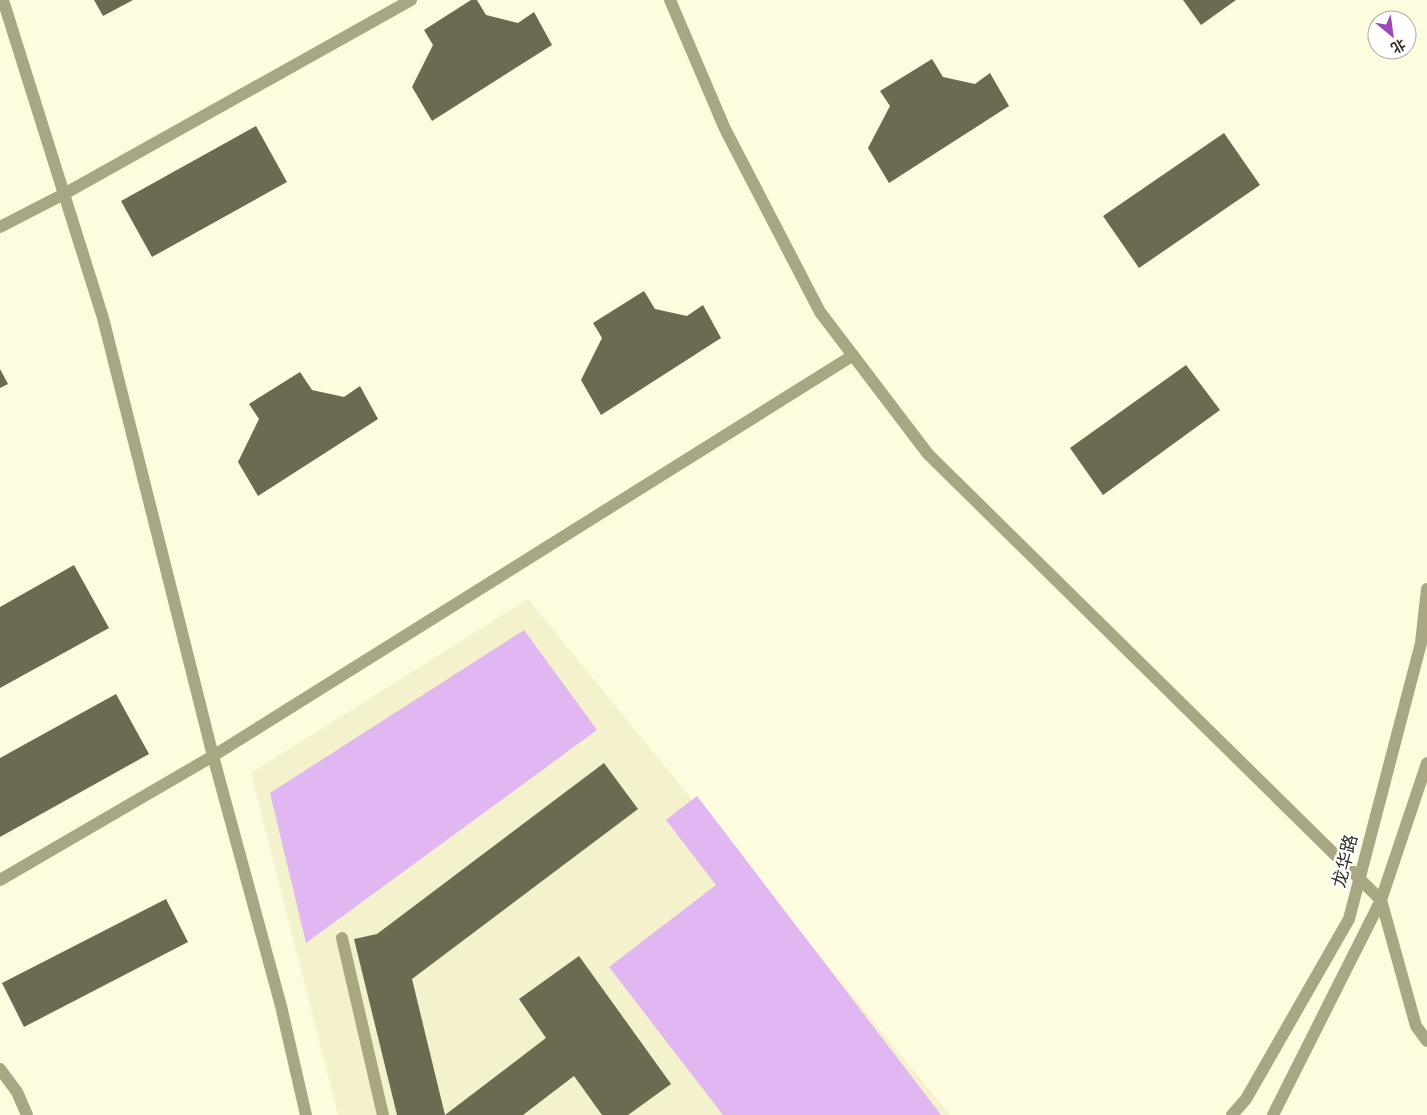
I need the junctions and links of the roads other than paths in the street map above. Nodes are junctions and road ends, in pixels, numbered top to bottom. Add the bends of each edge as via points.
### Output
1 (3, 0) edge
2 (411, 0) edge
3 (670, 0) edge
4 (64, 194) junction
5 (0, 226) edge
6 (852, 356) junction
7 (1427, 589) edge
8 (213, 756) junction
9 (1427, 763) edge
10 (1359, 879) junction
11 (0, 880) edge
12 (1381, 900) junction
13 (342, 938) dead end
14 (1427, 1041) edge
15 (0, 1069) edge
16 (28, 1115) edge
17 (306, 1115) edge
18 (383, 1115) edge
19 (1232, 1115) edge
20 (1273, 1115) edge

1 - 4 street
2 - 4 street
3 - 6 street via 725,129 820,312
4 - 5 street
4 - 8 street via 104,318
6 - 8 street
6 - 10 street via 928,454
7 - 10 street, 龙华路 via 1421,643
8 - 11 street
8 - 17 street via 281,1006
9 - 12 street
10 - 12 street
10 - 19 street, 龙华路 via 1349,919 1246,1098
12 - 14 street via 1416,1026
12 - 20 street
13 - 18 street
15 - 16 street via 17,1092

